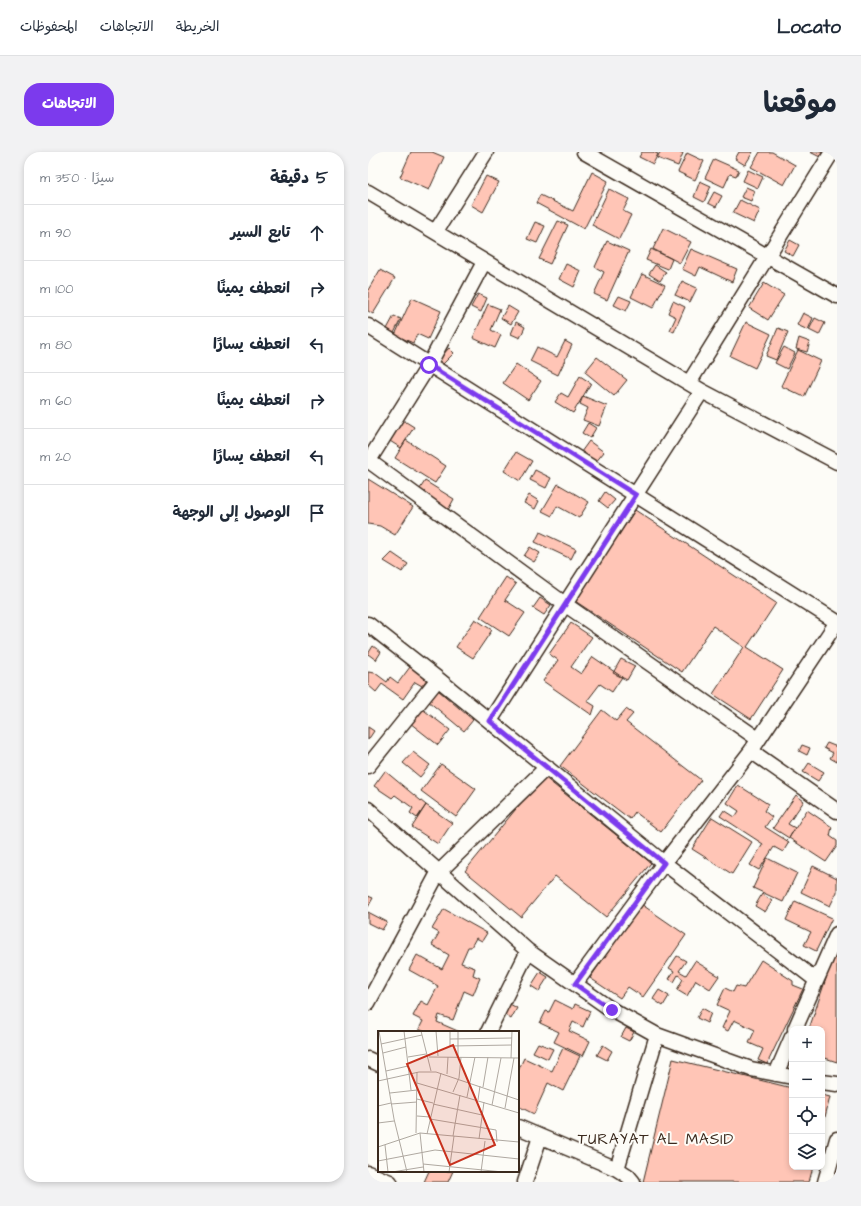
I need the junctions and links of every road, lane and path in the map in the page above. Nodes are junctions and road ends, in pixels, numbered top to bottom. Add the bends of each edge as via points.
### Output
1 (486, 152) edge
2 (584, 152) edge
3 (832, 152) edge
4 (368, 192) edge
5 (436, 231) junction
6 (767, 257) junction
7 (484, 262) junction
8 (837, 296) edge
9 (368, 326) edge
10 (429, 365) junction
11 (689, 383) junction
12 (702, 391) junction
13 (368, 461) edge
14 (837, 462) edge
15 (636, 495) junction
16 (566, 605) junction
17 (837, 622) edge
18 (368, 624) edge
19 (833, 638) edge
20 (438, 679) junction
21 (490, 721) junction
22 (755, 745) junction
23 (368, 766) edge
24 (547, 767) junction
25 (368, 809) edge
26 (837, 811) edge
27 (664, 863) junction
28 (438, 873) junction
29 (837, 934) edge
30 (528, 950) junction
31 (816, 980) junction
32 (575, 984) junction
33 (368, 1003) edge
34 (796, 1026) edge
35 (488, 1031) edge
36 (657, 1035) junction
37 (789, 1044) edge
38 (368, 1059) edge
39 (378, 1064) edge
40 (776, 1074) junction
41 (789, 1076) edge
42 (825, 1082) edge
43 (837, 1084) edge
44 (519, 1128) edge
45 (540, 1138) junction
46 (837, 1139) edge
47 (833, 1166) edge
48 (617, 1169) junction
49 (368, 1173) edge
50 (390, 1182) edge
51 (525, 1182) edge
52 (632, 1182) edge
53 (825, 1182) edge

1 - 5 street
2 - 6 street
3 - 6 street
4 - 5 street
5 - 7 street
6 - 8 street
6 - 11 street
7 - 10 street
7 - 11 street
9 - 10 street
10 - 13 street
10 - 15 street
11 - 12 street
12 - 14 street
12 - 15 street
13 - 16 street
15 - 16 street
15 - 17 street
16 - 21 street
16 - 22 street
17 - 19 street
18 - 20 street
19 - 22 street
20 - 21 street
20 - 23 street
21 - 24 street
22 - 26 street
22 - 27 street
24 - 27 street
24 - 28 street
25 - 28 street
27 - 31 street
27 - 32 street
28 - 30 street
28 - 33 street
29 - 31 street
30 - 32 street
30 - 35 street
31 - 34 street
32 - 36 street via 612,1010
36 - 40 street via 750,1069
36 - 48 street
37 - 40 street
38 - 39 street
40 - 41 street
42 - 43 street
44 - 45 street
45 - 48 street
45 - 51 street
46 - 47 street
47 - 53 street
48 - 52 street
49 - 50 street

